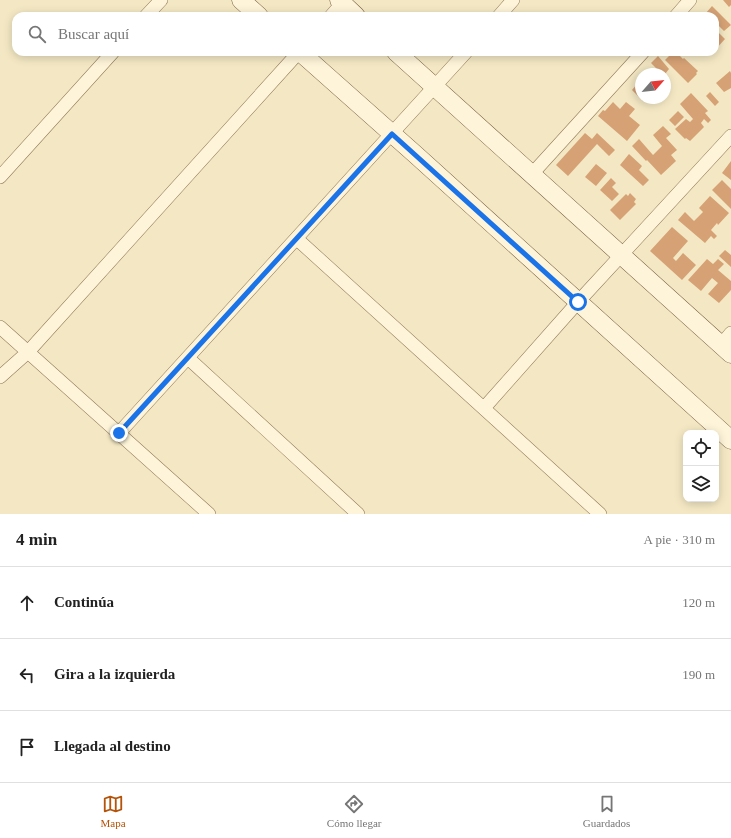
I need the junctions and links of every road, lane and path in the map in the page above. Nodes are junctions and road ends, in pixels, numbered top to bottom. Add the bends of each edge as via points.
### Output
1 (160, 0) edge
2 (240, 0) edge
3 (513, 0) edge
4 (690, 0) edge
5 (339, 5) edge
6 (150, 12) edge
7 (254, 12) edge
8 (350, 12) edge
9 (502, 12) edge
10 (680, 12) edge
11 (109, 56) edge
12 (295, 56) edge
13 (304, 56) edge
14 (400, 56) edge
15 (462, 56) edge
16 (639, 56) edge
17 (435, 87) junction
18 (392, 134) junction
19 (731, 136) edge
20 (532, 174) junction
21 (0, 177) edge
22 (297, 239) junction
23 (622, 256) junction
24 (578, 302) junction
25 (0, 327) edge
26 (728, 344) edge
27 (28, 352) junction
28 (188, 358) junction
29 (0, 376) edge
30 (484, 408) junction
31 (119, 433) junction
32 (731, 440) edge
33 (209, 514) edge
34 (358, 514) edge
35 (600, 514) edge

1 - 6 street
2 - 7 main road
3 - 9 street
4 - 10 street
5 - 8 main road
11 - 21 street
12 - 27 street
13 - 18 main road
14 - 17 main road
15 - 17 street
16 - 20 street
17 - 18 street
17 - 20 main road
18 - 22 street
18 - 24 main road
19 - 23 street
20 - 23 main road
22 - 28 street
22 - 30 street
23 - 24 street
23 - 26 main road
24 - 30 street
24 - 32 main road
25 - 27 street
27 - 29 street
27 - 31 street
28 - 31 street
28 - 34 street
30 - 35 street
31 - 33 street

